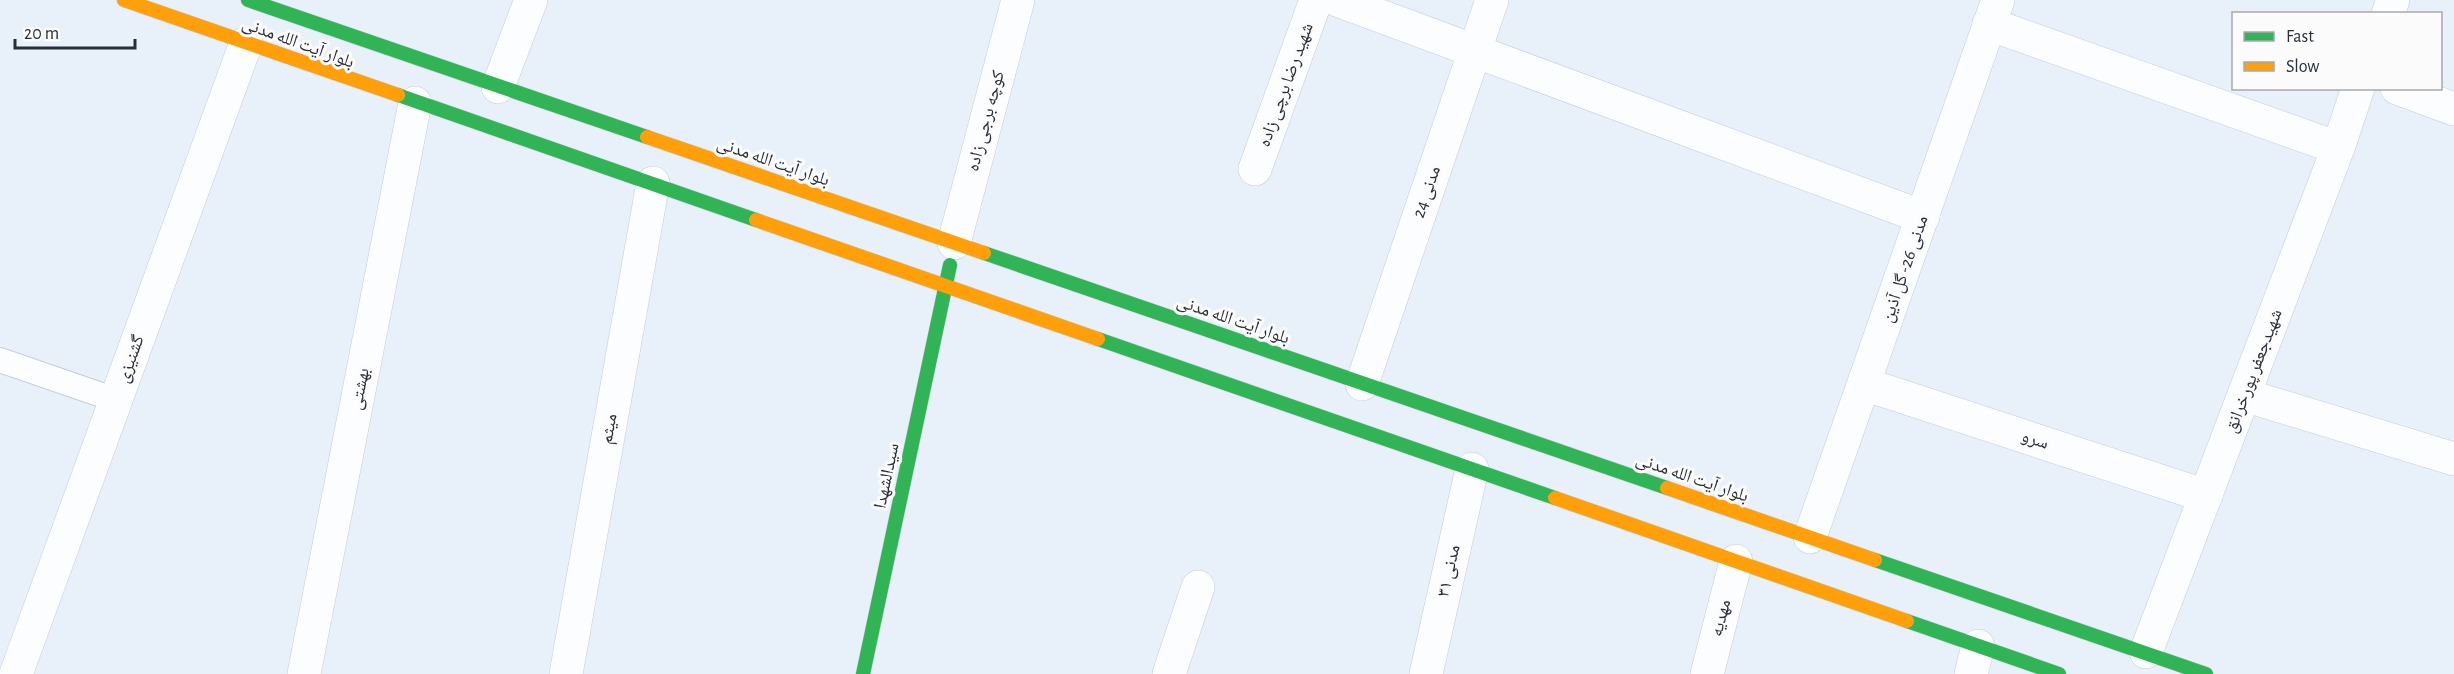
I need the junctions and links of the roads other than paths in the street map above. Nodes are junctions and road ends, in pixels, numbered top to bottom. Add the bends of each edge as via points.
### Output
1 (124, 0) edge
2 (248, 0) edge
3 (531, 0) edge
4 (1018, 0) edge
5 (1316, 0) edge
6 (1337, 0) edge
7 (1492, 0) edge
8 (1993, 12) edge
9 (246, 43) junction
10 (1475, 51) junction
11 (498, 87) junction
12 (2357, 90) edge
13 (2402, 90) edge
14 (415, 103) junction
15 (2454, 109) edge
16 (2338, 148) junction
17 (1255, 170) dead end
18 (653, 183) junction
19 (1923, 217) junction
20 (954, 243) junction
21 (946, 286) junction
22 (0, 360) edge
23 (1362, 384) junction
24 (1864, 384) junction
25 (2244, 395) junction
26 (116, 400) junction
27 (2454, 459) edge
28 (1472, 469) junction
29 (2206, 496) junction
30 (1810, 537) junction
31 (1736, 561) junction
32 (1198, 587) dead end
33 (2146, 652) junction
34 (1975, 660) edge
35 (16, 674) edge
36 (304, 674) edge
37 (566, 674) edge
38 (863, 674) edge
39 (1169, 674) edge
40 (1426, 674) edge
41 (1707, 674) edge
42 (2059, 674) edge
43 (2206, 674) edge

1 - 9 main road, بلوار آیت الله مدنی
2 - 11 main road, بلوار آیت الله مدنی
3 - 11 street
4 - 20 street, کوچه برجى زاده
5 - 17 street, شهید رضا برچی زاده
6 - 10 street
7 - 10 street, مدنی 24
8 - 16 street
8 - 19 street, مدنی 26- گل آذین
9 - 14 main road, بلوار آیت الله مدنی
9 - 26 street, گشنیزی
10 - 19 street
10 - 23 street, مدنی 24
11 - 20 main road, بلوار آیت الله مدنی
12 - 16 street, شهیدجعفر پورخرانق
13 - 15 street
14 - 18 main road, بلوار آیت الله مدنی
14 - 36 street, بهشتی
16 - 25 street, شهیدجعفر پورخرانق
18 - 21 main road, بلوار آیت الله مدنی
18 - 37 street, میثم
19 - 24 street, مدنی 26- گل آذین
20 - 21 main road, سیدالشهدا
20 - 23 main road, بلوار آیت الله مدنی
21 - 28 main road, بلوار آیت الله مدنی
21 - 38 main road, سیدالشهدا
22 - 26 lane
23 - 30 main road, بلوار آیت الله مدنی
24 - 29 street, سرو
24 - 30 street, مدنی 26- گل آذین
25 - 27 street
25 - 29 street, شهیدجعفر پورخرانق
26 - 35 street, گشنیزی
28 - 31 main road, بلوار آیت الله مدنی
28 - 40 street, مدنی ۳۱
29 - 33 street, شهیدجعفر پورخرانق
30 - 33 main road, بلوار آیت الله مدنی
31 - 34 main road, بلوار آیت الله مدنی
31 - 41 street, مهدیه
32 - 39 street
33 - 43 main road, بلوار آیت الله مدنی
34 - 42 main road, بلوار آیت الله مدنی

